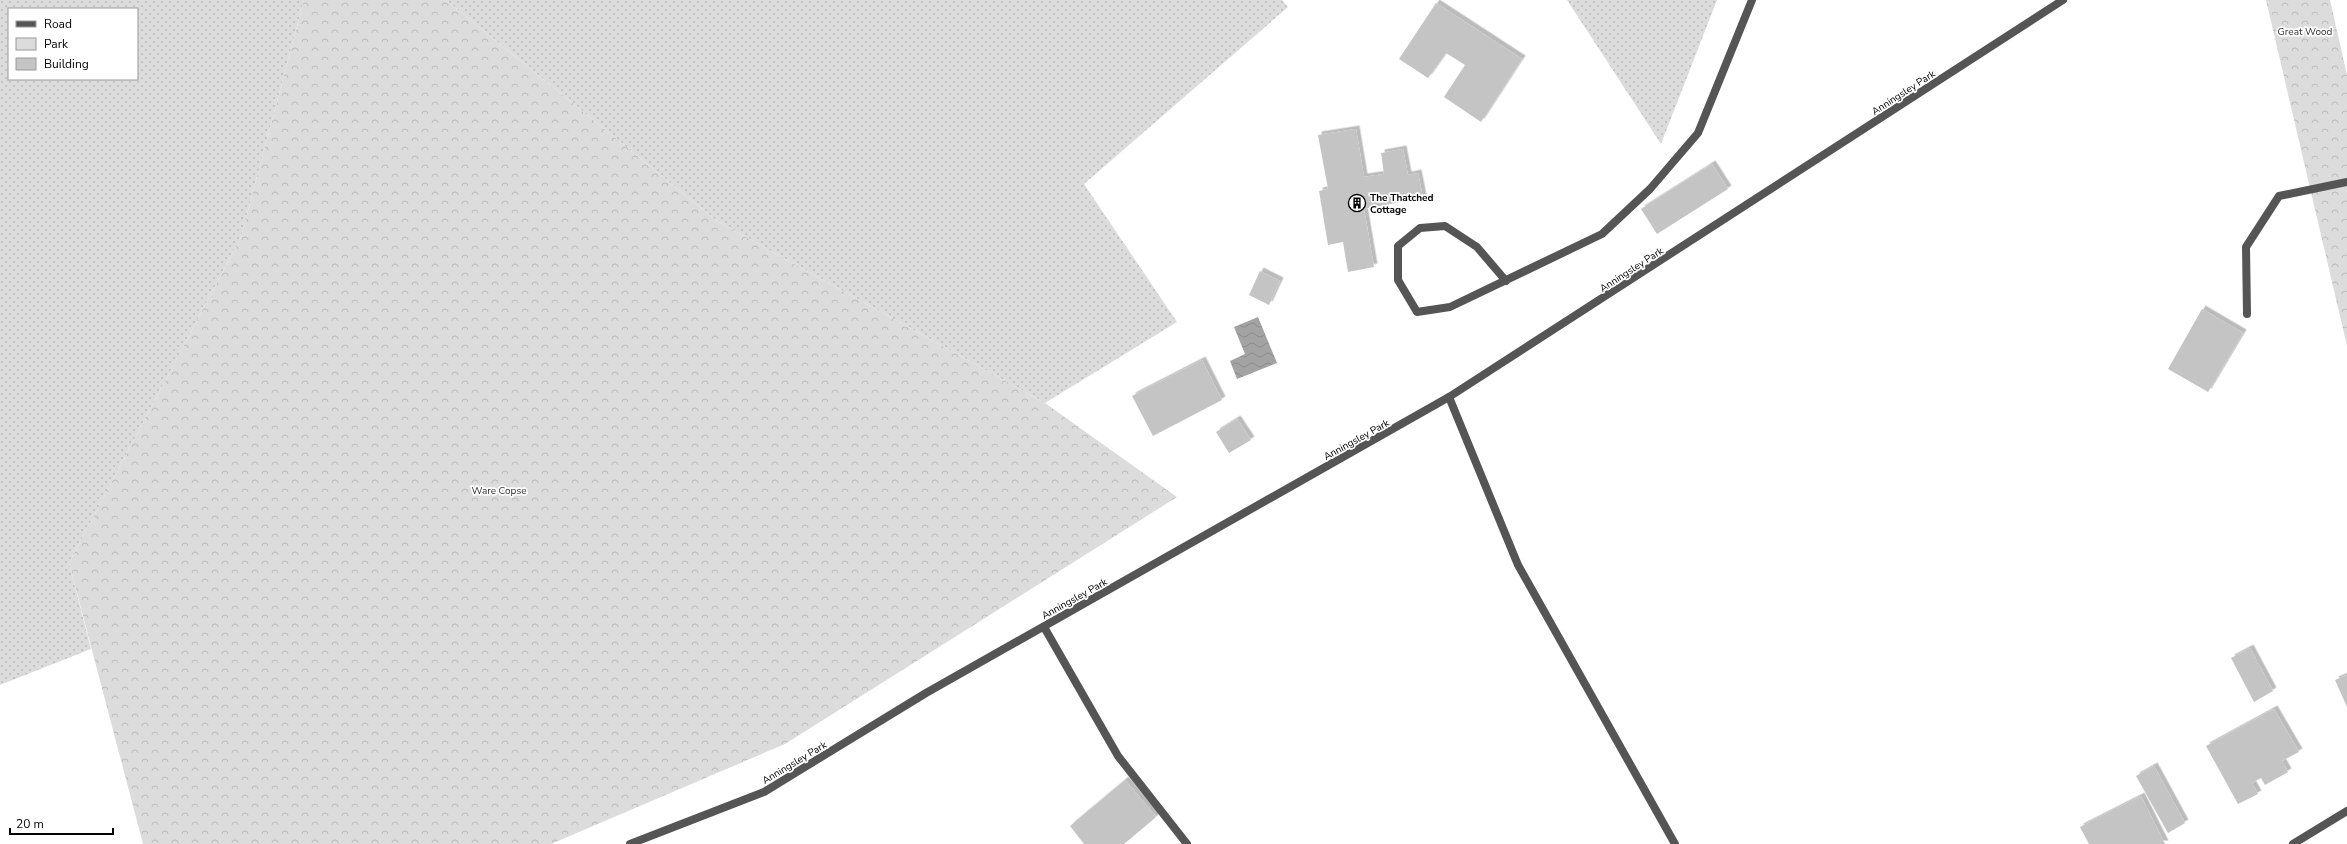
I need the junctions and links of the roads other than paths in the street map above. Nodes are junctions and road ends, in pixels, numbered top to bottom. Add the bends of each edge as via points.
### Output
1 (1752, 0) edge
2 (2063, 0) edge
3 (2347, 182) edge
4 (1506, 281) junction
5 (2247, 314) dead end
6 (1449, 397) junction
7 (1044, 627) junction
8 (2347, 811) edge
9 (630, 844) edge
10 (1187, 844) edge
11 (1675, 844) edge
12 (2293, 844) edge

1 - 4 street via 1698,133 1650,189 1602,234
2 - 6 street, Anningsley Park
3 - 5 street via 2279,196 2246,248
4 - 4 street via 1450,308 1417,312 1398,280 1398,246 1420,228 1445,226 1477,247
6 - 7 street, Anningsley Park
6 - 11 street via 1518,565
7 - 9 street, Anningsley Park via 926,693 764,792
7 - 10 street via 1118,756
8 - 12 street

